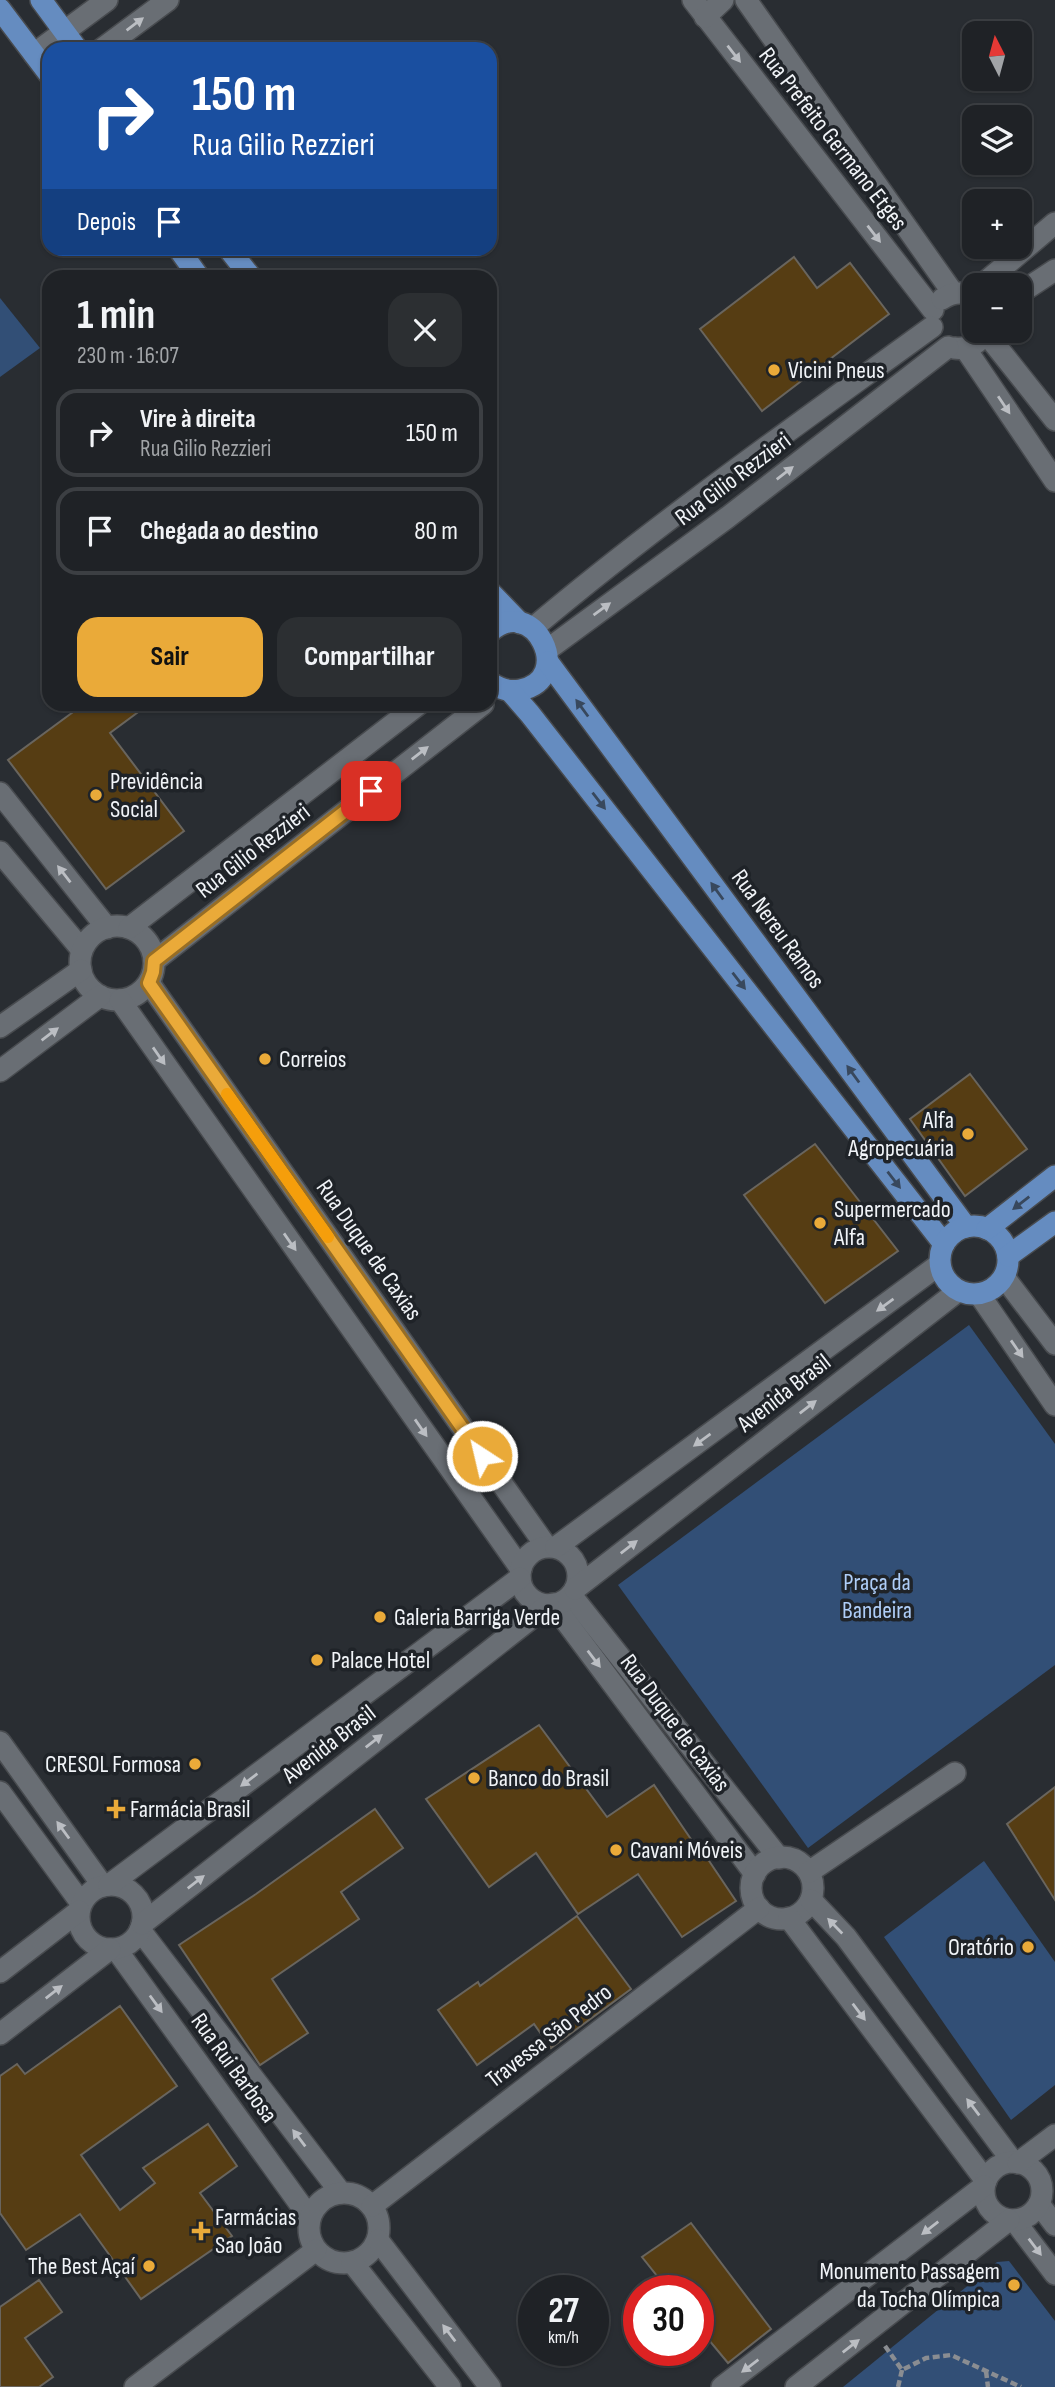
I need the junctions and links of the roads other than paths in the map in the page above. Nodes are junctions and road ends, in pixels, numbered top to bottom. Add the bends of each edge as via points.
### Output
1 (41, 0) edge
2 (107, 0) edge
3 (168, 0) edge
4 (723, 0) edge
5 (746, 0) edge
6 (699, 8) edge
7 (0, 9) edge
8 (71, 40) edge
9 (111, 42) edge
10 (42, 51) edge
11 (34, 54) junction
12 (42, 65) edge
13 (1055, 223) edge
14 (234, 256) edge
15 (245, 270) edge
16 (1055, 270) edge
17 (994, 273) edge
18 (962, 280) edge
19 (1032, 285) edge
20 (962, 295) edge
21 (932, 319) junction
22 (972, 343) edge
23 (995, 343) edge
24 (957, 348) junction
25 (1055, 420) edge
26 (1055, 481) edge
27 (497, 598) edge
28 (526, 625) junction
29 (497, 626) edge
30 (547, 656) junction
31 (498, 690) edge
32 (410, 711) edge
33 (474, 711) edge
34 (0, 793) edge
35 (0, 852) edge
36 (107, 928) junction
37 (129, 928) junction
38 (82, 960) junction
39 (154, 961) junction
40 (149, 983) junction
41 (110, 998) junction
42 (0, 1027) edge
43 (0, 1071) edge
44 (1055, 1176) edge
45 (1055, 1222) edge
46 (976, 1228) junction
47 (942, 1254) junction
48 (1006, 1266) junction
49 (968, 1292) junction
50 (1055, 1344) edge
51 (1055, 1405) edge
52 (551, 1547) junction
53 (520, 1573) junction
54 (562, 1598) junction
55 (0, 1742) edge
56 (955, 1773) dead end
57 (0, 1793) edge
58 (779, 1858) junction
59 (809, 1872) junction
60 (755, 1874) junction
61 (106, 1885) junction
62 (811, 1900) junction
63 (80, 1907) junction
64 (758, 1908) junction
65 (789, 1918) junction
66 (141, 1927) junction
67 (113, 1949) junction
68 (0, 1972) edge
69 (0, 2034) edge
70 (1055, 2135) edge
71 (1015, 2162) junction
72 (985, 2184) junction
73 (341, 2193) junction
74 (1045, 2198) edge
75 (372, 2206) junction
76 (310, 2218) junction
77 (1012, 2220) junction
78 (1055, 2225) edge
79 (378, 2240) junction
80 (316, 2250) junction
81 (352, 2262) junction
82 (1055, 2274) edge
83 (135, 2387) edge
84 (450, 2387) edge
85 (490, 2387) edge
86 (722, 2387) edge
87 (796, 2387) edge

1 - 8 main road
2 - 8 street
9 -> 3 street
4 - 6 street
5 - 18 street, Rua Prefeito Germano Etges
6 -> 21 street, Rua Prefeito Germano Etges
7 - 11 main road
10 - 11 street
11 - 12 main road
13 - 17 street
14 - 15 main road
16 - 19 street
20 - 21 street, Rua Gilio Rezzieri via 937,302
21 - 24 street, Rua Prefeito Germano Etges via 940,342
21 - 28 street, Rua Gilio Rezzieri
22 - 24 street, Rua Gilio Rezzieri
23 - 25 street
24 -> 26 street
30 -> 24 street, Rua Gilio Rezzieri
27 - 28 main road
28 - 29 main road
28 - 30 main road, Rua Nereu Ramos via 542,638
30 - 31 main road via 544,674 535,684 523,690
46 -> 30 main road, Rua Nereu Ramos
31 -> 47 main road via 530,714
32 - 37 street, Rua Gilio Rezzieri
39 -> 33 street, Rua Gilio Rezzieri
36 -> 34 street
35 - 38 street
36 - 37 street
36 - 38 street via 96,933
37 - 39 street via 147,941
38 - 41 street via 87,985
38 - 42 street
39 - 40 street
40 - 41 street via 131,998
40 - 52 street, Rua Duque de Caxias
43 -> 41 street
41 -> 53 street
44 -> 46 main road
45 - 48 main road
46 - 47 main road via 950,1236
46 - 48 main road via 997,1235 1004,1245
47 - 49 main road via 943,1275 949,1284
47 -> 52 street, Avenida Brasil
48 - 49 main road via 997,1285
48 - 50 street
49 -> 51 street
54 -> 49 street, Avenida Brasil
52 - 53 street via 530,1554
52 - 54 street via 564,1550 579,1572
53 - 54 street via 526,1594 539,1603
53 -> 61 street, Avenida Brasil
54 - 58 street, Rua Duque de Caxias
54 -> 60 street, Rua Duque de Caxias
66 -> 54 street, Avenida Brasil
61 -> 55 street
56 - 59 street
57 - 63 street
58 - 59 street via 794,1860
58 - 60 street via 769,1860
59 - 62 street
60 - 64 street via 751,1891
61 - 63 street via 86,1895
61 - 66 street via 128,1889 136,1896 143,1914
62 - 65 street
71 -> 62 street via 846,1937
63 - 67 street via 82,1933 99,1947
63 - 68 street
64 - 65 street via 772,1917
64 - 75 street, Travessa São Pedro
65 -> 72 street
66 - 67 street via 135,1939
73 -> 66 street, Rua Rui Barbosa
69 -> 67 street
67 -> 76 street, Rua Rui Barbosa
70 - 71 street
71 - 72 street via 996,2167
71 - 74 street via 1038,2176
72 - 77 street via 989,2208
72 -> 86 street
73 - 75 street via 352,2193
73 - 76 street via 321,2201
74 - 77 street via 1029,2216
74 - 78 street
75 - 79 street via 378,2216
76 - 80 street via 308,2228
77 -> 82 street
87 -> 77 street
79 - 81 street via 363,2258
85 -> 79 street
80 - 81 street via 332,2262
80 - 83 street
81 - 84 street

